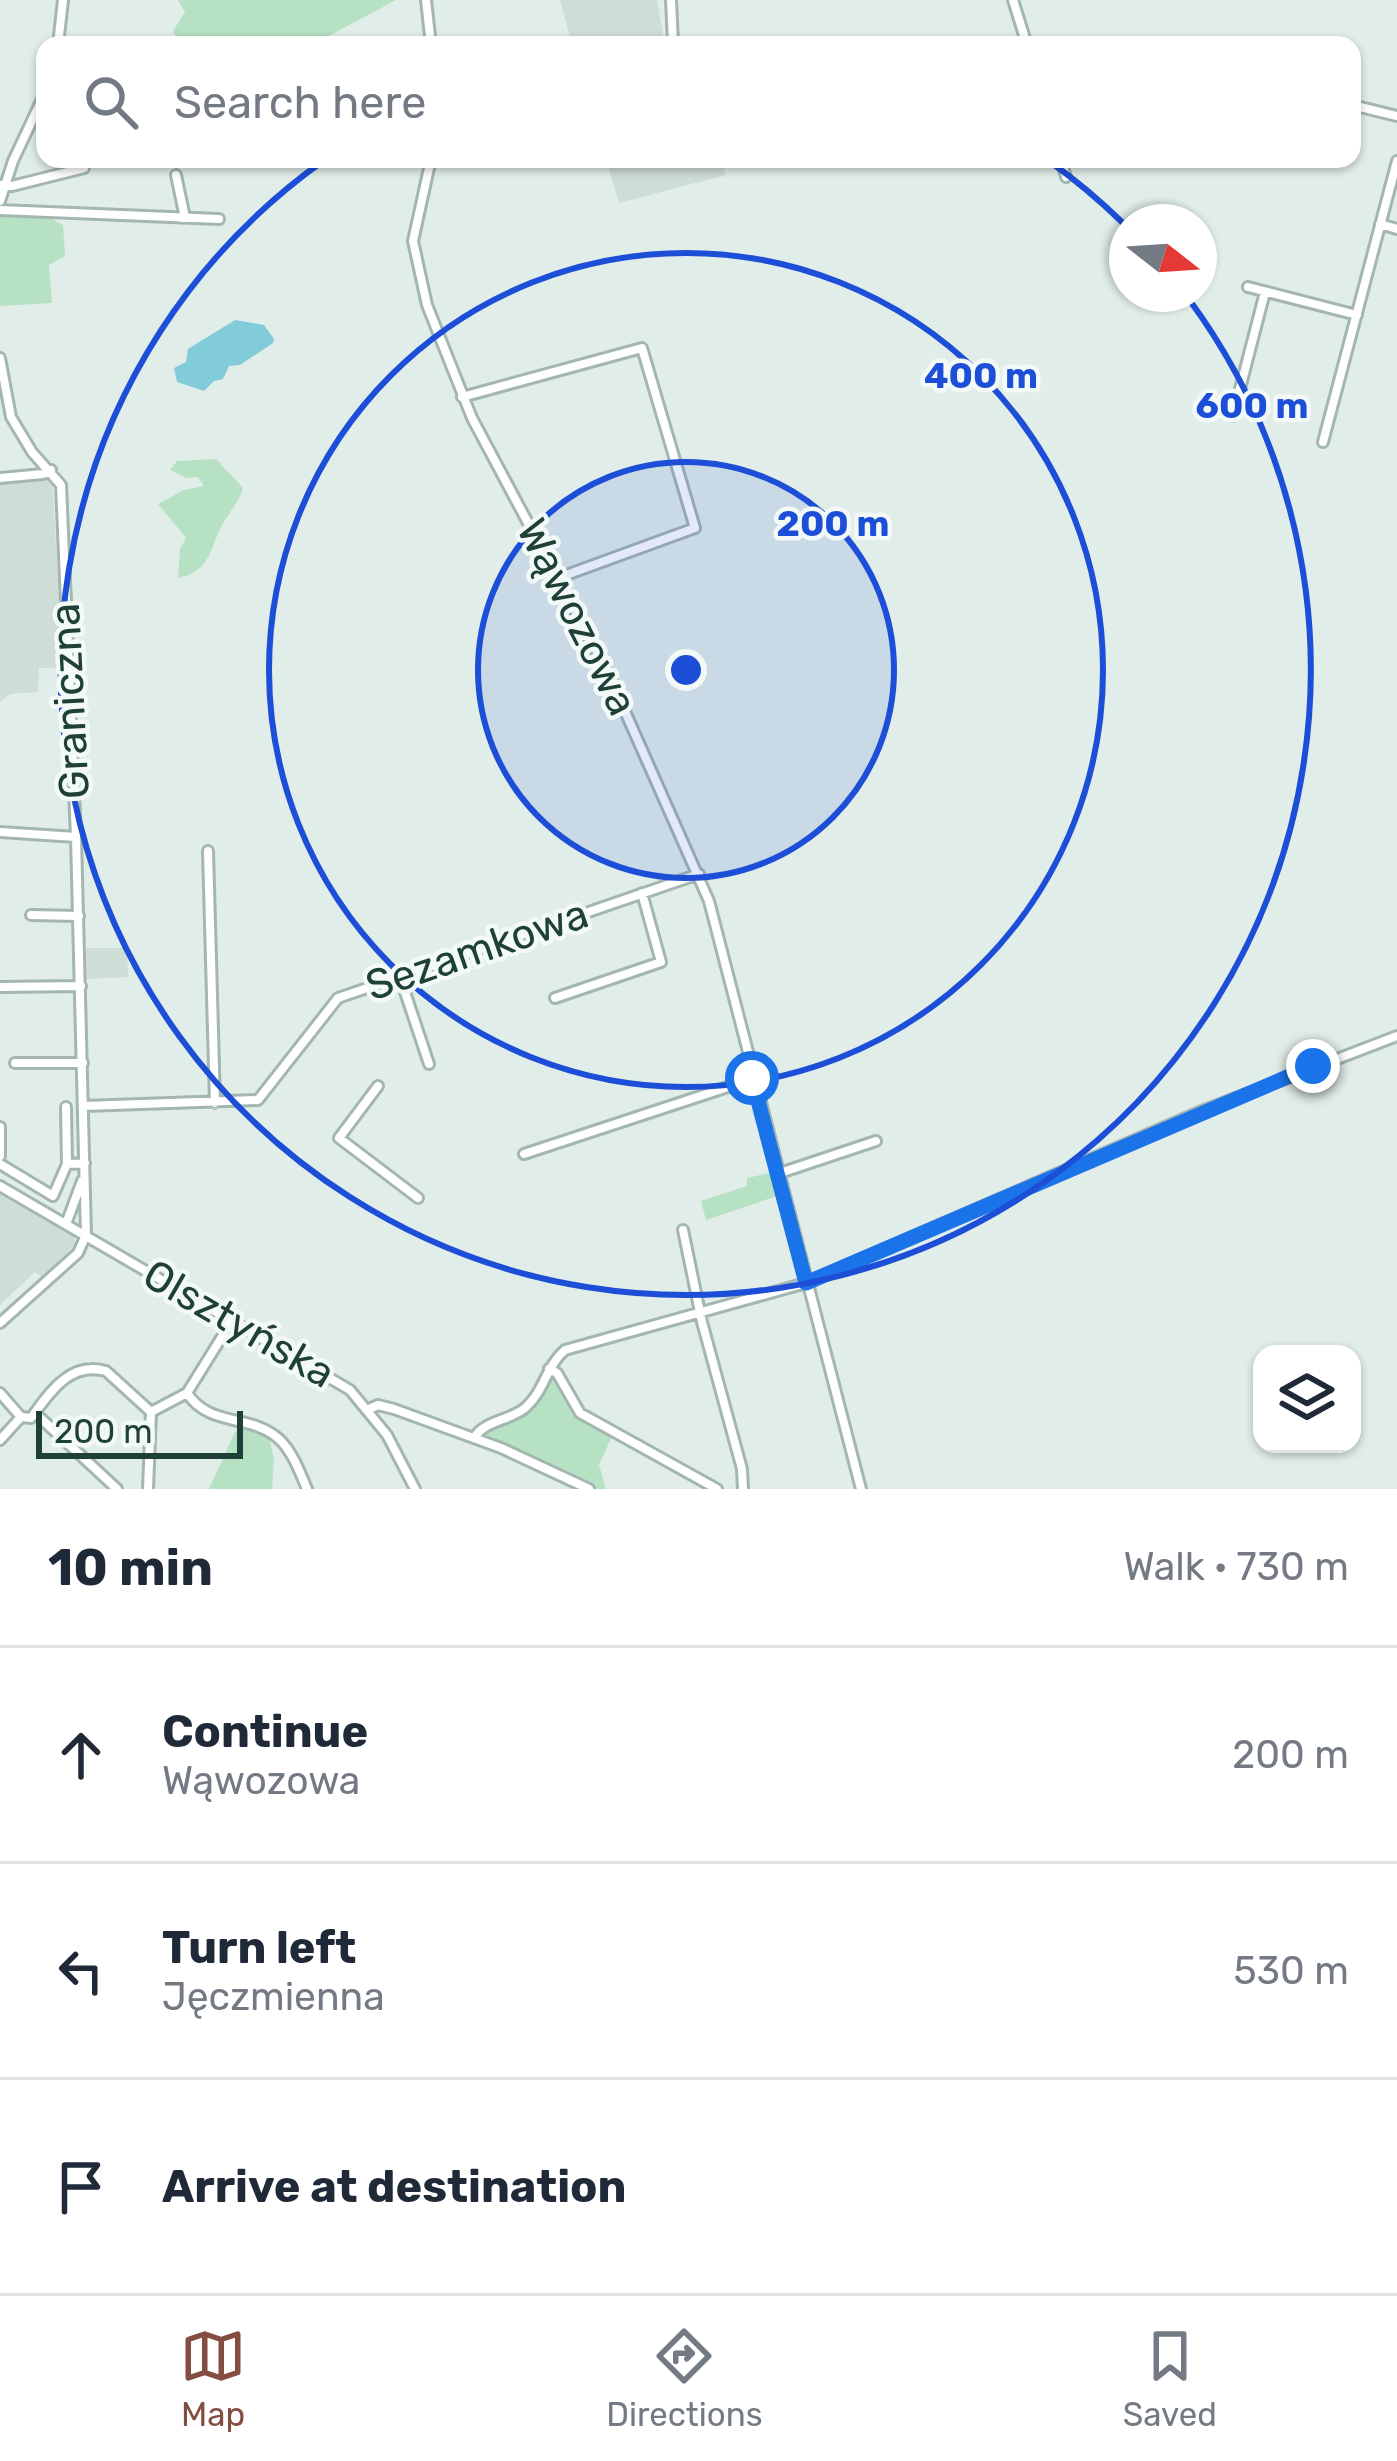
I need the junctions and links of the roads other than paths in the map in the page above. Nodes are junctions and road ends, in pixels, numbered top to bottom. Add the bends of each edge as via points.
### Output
1 (63, 0) edge
2 (426, 0) edge
3 (671, 0) edge
4 (1013, 0) edge
5 (59, 36) edge
6 (430, 36) edge
7 (674, 36) edge
8 (1025, 36) edge
9 (1361, 107) edge
10 (36, 112) edge
11 (1397, 116) edge
12 (1397, 160) edge
13 (84, 168) dead end
14 (429, 168) edge
15 (1063, 168) edge
16 (176, 175) dead end
17 (1066, 177) dead end
18 (2, 185) edge
19 (0, 206) edge
20 (180, 219) junction
21 (219, 219) dead end
22 (1380, 224) junction
23 (1397, 229) edge
24 (1248, 286) dead end
25 (1265, 292) junction
26 (1357, 315) junction
27 (0, 358) edge
28 (2, 384) edge
29 (462, 397) junction
30 (1233, 416) dead end
31 (1323, 442) dead end
32 (50, 470) junction
33 (0, 478) edge
34 (558, 578) junction
35 (0, 832) edge
36 (76, 837) junction
37 (208, 851) dead end
38 (698, 874) junction
39 (642, 893) junction
40 (32, 915) dead end
41 (79, 916) junction
42 (399, 974) junction
43 (81, 986) junction
44 (0, 987) edge
45 (555, 998) dead end
46 (1397, 1036) edge
47 (82, 1063) junction
48 (15, 1064) dead end
49 (429, 1064) dead end
50 (752, 1078) junction
51 (378, 1086) dead end
52 (215, 1102) junction
53 (84, 1106) junction
54 (66, 1107) dead end
55 (0, 1127) edge
56 (877, 1141) dead end
57 (524, 1154) dead end
58 (0, 1160) edge
59 (67, 1164) junction
60 (85, 1166) junction
61 (777, 1174) junction
62 (0, 1186) edge
63 (418, 1198) dead end
64 (67, 1224) junction
65 (683, 1230) dead end
66 (86, 1235) junction
67 (806, 1283) junction
68 (702, 1310) junction
69 (233, 1319) junction
70 (0, 1322) edge
71 (549, 1369) junction
72 (0, 1393) edge
73 (187, 1393) junction
74 (369, 1409) junction
75 (151, 1412) junction
76 (35, 1413) junction
77 (21, 1417) junction
78 (474, 1438) junction
79 (0, 1440) edge
80 (117, 1489) edge
81 (148, 1489) edge
82 (307, 1489) edge
83 (415, 1489) edge
84 (589, 1489) edge
85 (717, 1489) edge
86 (743, 1489) edge
87 (861, 1489) edge

1 - 5 street
2 - 6 street
3 - 7 street
4 - 8 street
9 - 11 street
10 - 18 street
12 - 22 street
13 - 18 street
14 - 29 street, Wąwozowa via 413,241 416,266
15 - 17 street
16 - 20 street
18 - 19 street
19 - 20 street
20 - 21 street
22 - 23 street
22 - 26 street
24 - 25 street
25 - 26 street
25 - 30 street
26 - 31 street
27 - 28 street, Graniczna
28 - 32 street, Graniczna via 22,438
29 - 34 street, Wąwozowa
29 - 34 street via 643,348 695,528
32 - 33 street
32 - 36 street, Graniczna via 61,485
34 - 38 street, Wąwozowa
35 - 36 street
36 - 41 street, Graniczna
37 - 52 street
38 - 39 street, Sezamkowa
38 - 50 street, Wąwozowa
39 - 42 street, Sezamkowa
39 - 45 street via 662,962
40 - 41 street
41 - 43 street, Graniczna
42 - 49 street
42 - 52 street, Sezamkowa via 338,998 258,1100
43 - 44 street
43 - 47 street, Graniczna
46 - 67 street via 1204,1110
47 - 48 street
47 - 53 street, Graniczna
50 - 57 street
50 - 61 street, Wąwozowa
51 - 63 street via 339,1138
52 - 53 street, Sezamkowa
53 - 60 street, Graniczna
54 - 59 street
55 - 58 street
56 - 61 street
58 - 59 street via 52,1196
59 - 60 street
60 - 64 street, Graniczna
60 - 66 street, Graniczna
61 - 67 street, Wąwozowa
62 - 64 street, Olsztyńska
64 - 66 street, Olsztyńska
65 - 68 street
66 - 69 street, Olsztyńska
66 - 70 street via 78,1253
67 - 68 street
67 - 87 street, Wąwozowa
68 - 71 street via 578,1345
68 - 86 street
69 - 73 street
69 - 74 street, Olsztyńska via 322,1370
71 - 78 street via 524,1409
71 - 85 street via 580,1413
72 - 77 street
73 - 75 street
73 - 82 street via 214,1417 252,1423 283,1442
74 - 78 street via 384,1406
74 - 83 street, Olsztyńska
75 - 76 street via 97,1368 71,1373
75 - 81 street
76 - 77 street
76 - 80 street
77 - 79 street
78 - 84 street

